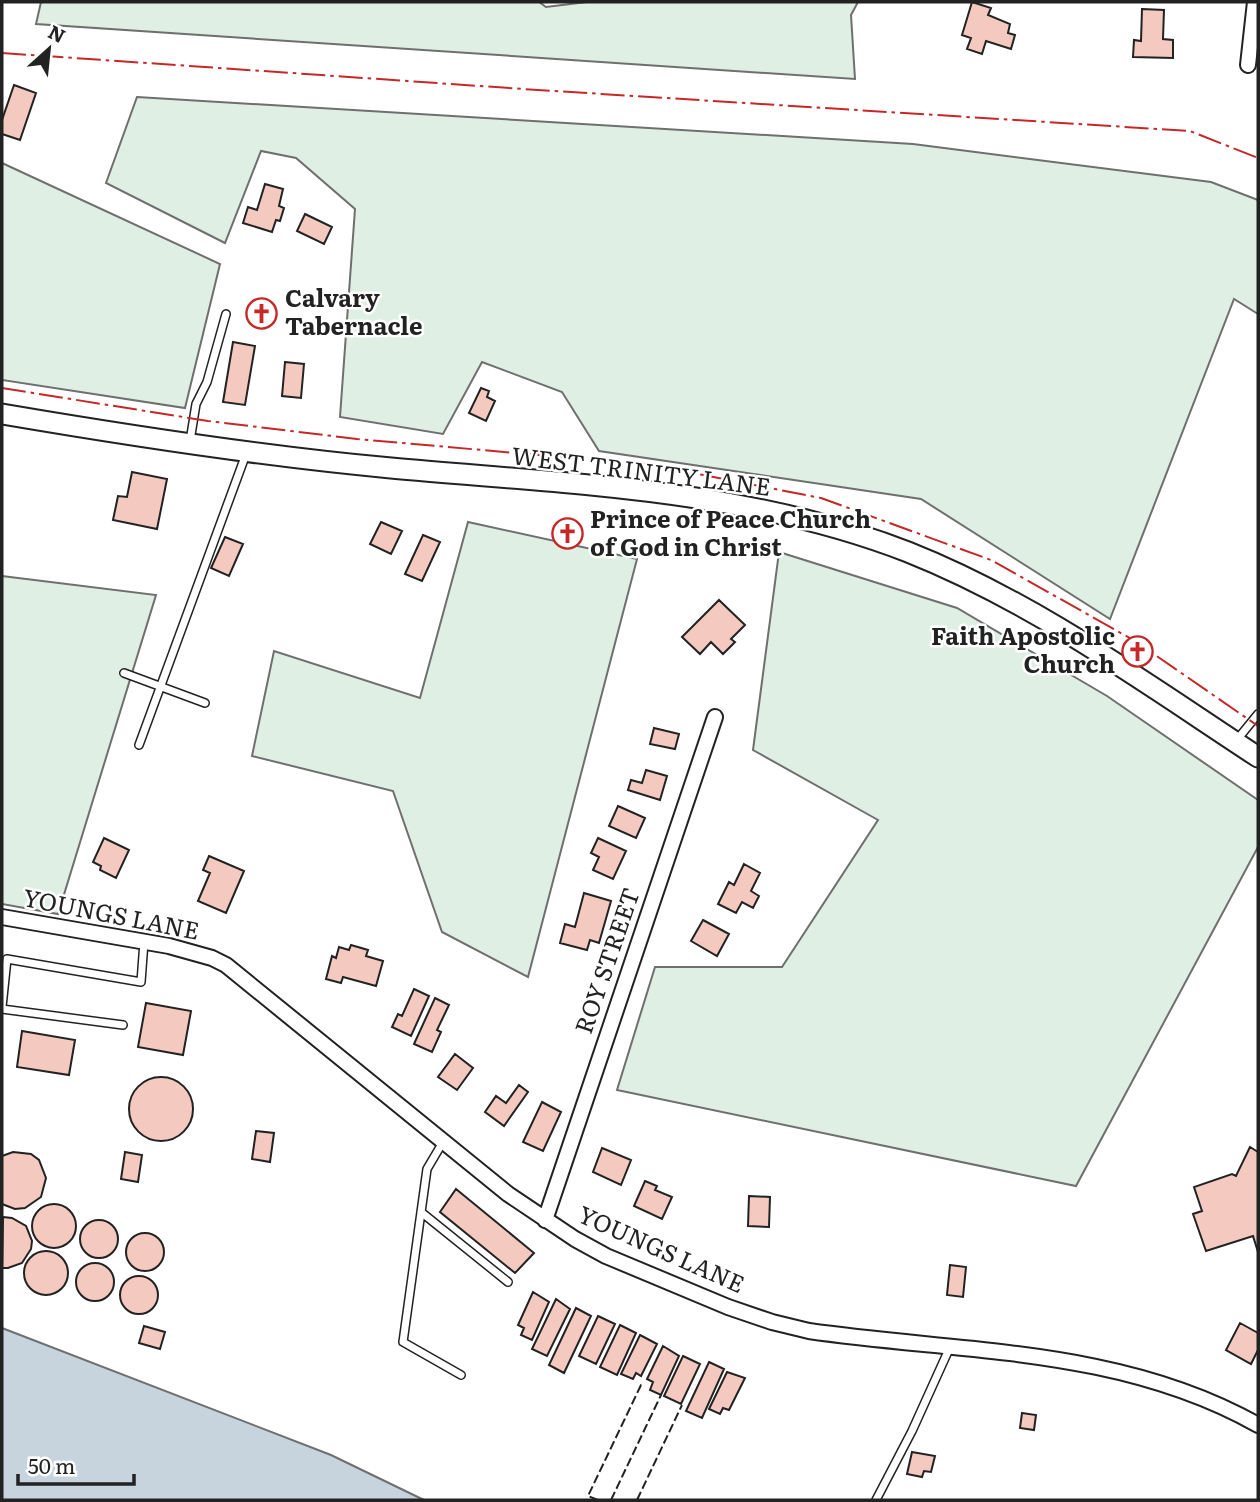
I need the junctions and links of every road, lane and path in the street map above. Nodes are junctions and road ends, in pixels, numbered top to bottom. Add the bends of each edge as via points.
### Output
1 (1255, 2) edge
2 (1248, 65) dead end
3 (226, 314) dead end
4 (2, 414) edge
5 (189, 445) junction
6 (246, 453) junction
7 (124, 673) dead end
8 (160, 686) junction
9 (205, 703) dead end
10 (1258, 714) edge
11 (715, 717) dead end
12 (1236, 742) junction
13 (139, 745) dead end
14 (1258, 757) edge
15 (2, 917) edge
16 (144, 942) junction
17 (2, 1008) edge
18 (123, 1025) dead end
19 (443, 1141) junction
20 (421, 1212) junction
21 (545, 1220) junction
22 (508, 1282) dead end
23 (950, 1347) junction
24 (461, 1375) dead end
25 (1258, 1425) edge
26 (876, 1500) edge

1 - 2 street
3 - 5 lane via 196,404
4 - 5 main road, WEST TRINITY LANE
5 - 6 main road, WEST TRINITY LANE
6 - 8 lane
6 - 12 main road, WEST TRINITY LANE via 637,491 739,505 831,526 908,552 999,593
7 - 8 lane
8 - 9 lane
8 - 13 lane
10 - 12 lane
11 - 21 street, ROY STREET
12 - 14 main road, WEST TRINITY LANE
15 - 16 street, YOUNGS LANE
16 - 17 lane via 141,982 7,959
16 - 19 street, YOUNGS LANE via 226,965
17 - 18 lane
19 - 20 lane via 427,1169
19 - 21 street, YOUNGS LANE
20 - 22 lane
20 - 24 lane via 403,1342
21 - 23 street, YOUNGS LANE via 606,1256 772,1322
23 - 25 street, YOUNGS LANE via 1122,1371 1160,1381
23 - 26 lane

